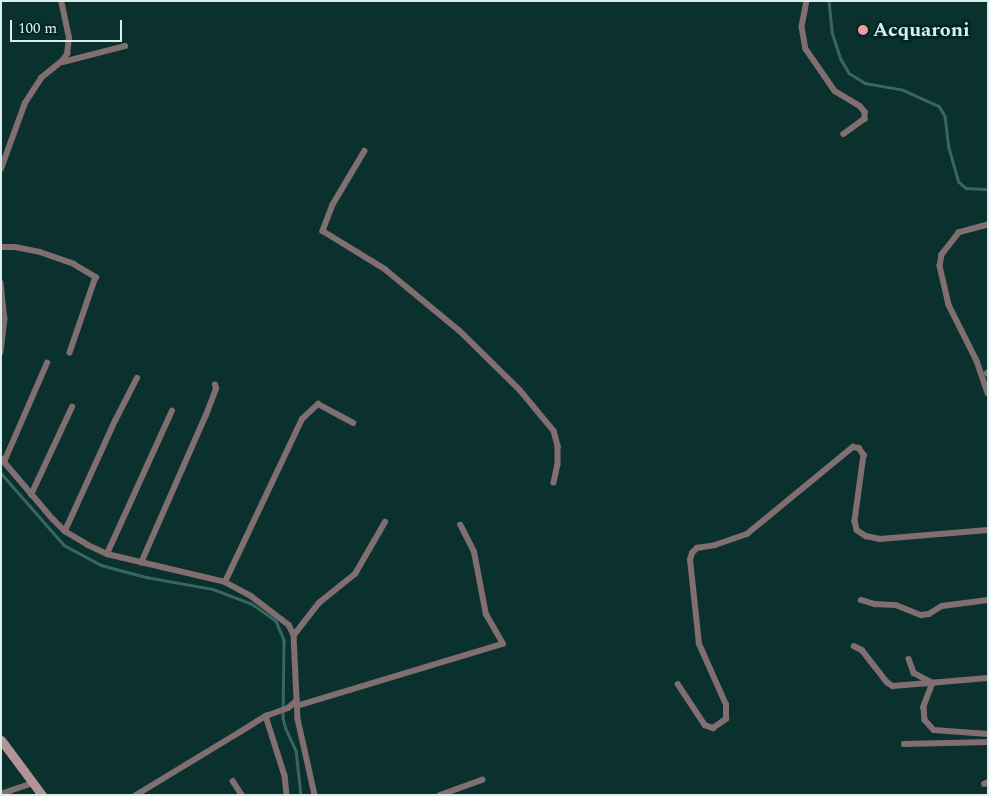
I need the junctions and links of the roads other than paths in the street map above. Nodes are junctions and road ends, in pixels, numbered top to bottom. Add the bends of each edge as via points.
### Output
1 (61, 1) edge
2 (807, 1) edge
3 (125, 46) dead end
4 (57, 65) junction
5 (844, 134) dead end
6 (365, 151) dead end
7 (1, 169) edge
8 (988, 225) edge
9 (1, 247) edge
10 (1, 283) edge
11 (3, 319) edge
12 (1, 353) edge
13 (70, 353) dead end
14 (47, 363) dead end
15 (137, 378) dead end
16 (215, 385) dead end
17 (988, 393) edge
18 (72, 407) dead end
19 (172, 411) dead end
20 (353, 423) dead end
21 (3, 460) edge
22 (554, 483) dead end
23 (31, 495) junction
24 (385, 522) dead end
25 (460, 525) dead end
26 (988, 530) edge
27 (65, 531) junction
28 (107, 554) junction
29 (141, 563) junction
30 (225, 582) junction
31 (861, 600) dead end
32 (988, 600) edge
33 (294, 634) junction
34 (854, 646) dead end
35 (909, 659) dead end
36 (988, 678) edge
37 (933, 683) junction
38 (678, 684) dead end
39 (297, 704) junction
40 (269, 715) junction
41 (988, 734) edge
42 (1, 740) edge
43 (988, 742) edge
44 (904, 744) dead end
45 (482, 780) dead end
46 (233, 782) dead end
47 (33, 783) junction
48 (1, 794) edge
49 (42, 795) edge
50 (136, 795) edge
51 (242, 795) edge
52 (287, 795) edge
53 (315, 795) edge
54 (440, 795) edge

1 - 4 street via 69,45 65,58
2 - 5 street via 802,27 806,49 835,91 865,112 865,119
3 - 4 street
4 - 7 street via 42,78 25,102
6 - 22 street via 344,184 323,230 385,269 460,331 515,384 554,431 558,446
8 - 17 street via 959,233 942,255 940,266 949,305 977,361
9 - 13 street via 15,246 40,252 74,264 96,277
10 - 11 street
11 - 12 street
14 - 21 street
15 - 27 street via 114,421
16 - 29 street via 206,415
18 - 23 street
19 - 28 street
20 - 30 street via 318,404 302,419
21 - 23 street
23 - 27 street
24 - 33 street via 355,574 319,603
25 - 39 street via 474,552 486,615 502,644
26 - 38 street via 880,539 866,536 858,530 856,521 864,455 860,448 853,447 747,534 692,552 690,560 700,644 727,708 726,719 713,728 705,725
27 - 28 street
28 - 29 street
29 - 30 street
30 - 33 street via 258,602 289,626
31 - 32 street via 896,605 921,615 942,606
33 - 39 street
34 - 37 street via 862,650 892,686
35 - 37 street via 914,673
36 - 37 street
37 - 41 street via 924,707 925,720 934,730
39 - 40 street
39 - 53 street
40 - 50 street
40 - 52 street
42 - 47 street
43 - 44 street
45 - 54 street
46 - 51 street
47 - 48 street
47 - 49 street

